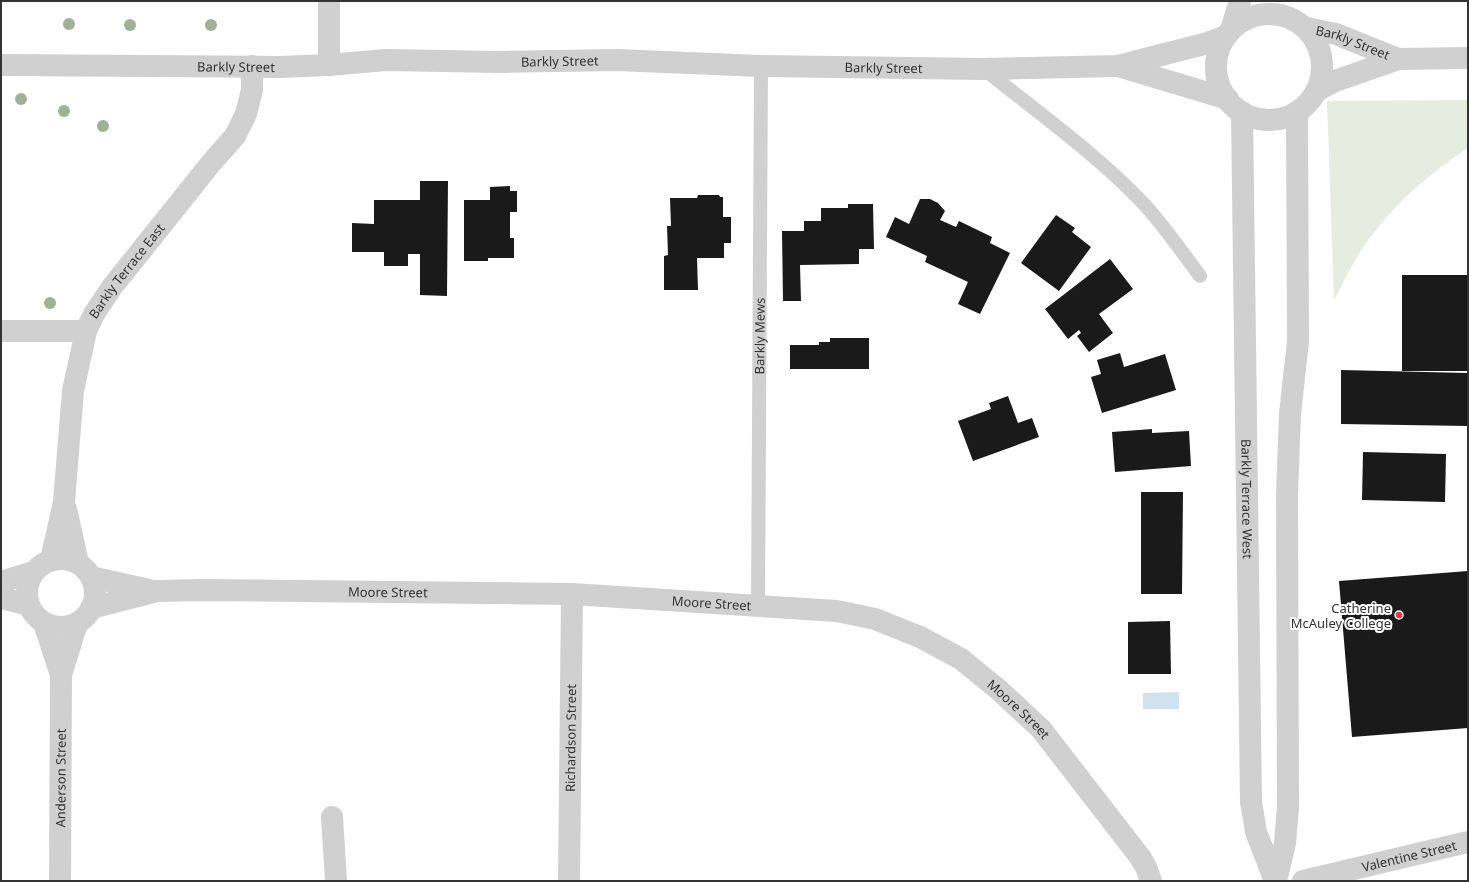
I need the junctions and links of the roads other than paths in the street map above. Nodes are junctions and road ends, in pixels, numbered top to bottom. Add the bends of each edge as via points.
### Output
1 (329, 1) edge
2 (1240, 1) edge
3 (1294, 16) edge
4 (1228, 33) junction
5 (1468, 58) edge
6 (1398, 59) junction
7 (1, 65) edge
8 (329, 65) junction
9 (252, 66) junction
10 (761, 66) junction
11 (1118, 66) junction
12 (984, 69) junction
13 (1316, 91) junction
14 (1235, 106) junction
15 (1297, 112) junction
16 (1200, 276) dead end
17 (1, 331) edge
18 (86, 331) junction
19 (64, 502) junction
20 (42, 566) junction
21 (84, 570) junction
22 (1, 582) edge
23 (158, 591) junction
24 (572, 594) junction
25 (1, 598) edge
26 (29, 605) junction
27 (758, 606) junction
28 (84, 616) junction
29 (44, 623) junction
30 (61, 675) junction
31 (332, 817) dead end
32 (1468, 842) edge
33 (60, 881) edge
34 (336, 881) edge
35 (568, 881) edge
36 (1150, 881) edge
37 (1276, 881) edge
38 (1303, 881) edge

1 - 8 street
2 - 4 street
3 - 4 street via 1259,15 1244,20
3 - 6 street, Barkly Street
3 - 13 street via 1316,42 1322,58 1322,75
4 - 11 street, Barkly Street via 1204,44
4 - 14 street via 1218,52 1216,68 1220,84
5 - 6 street, Barkly Street
6 - 13 street, Barkly Street via 1335,81
7 - 9 street, Barkly Street
8 - 9 street, Barkly Street
8 - 10 street, Barkly Street via 386,60 617,60
9 - 18 street, Barkly Terrace East via 252,90 246,114 234,136 112,287
10 - 12 street, Barkly Street
10 - 27 lane, Barkly Mews
11 - 12 street, Barkly Street
11 - 14 street, Barkly Street
12 - 16 lane via 1122,183 1155,216
13 - 15 street via 1308,103
14 - 15 street via 1256,118 1270,120
14 - 37 street, Barkly Terrace West via 1251,802 1256,832
15 - 37 street, Barkly Terrace West via 1298,341 1290,414 1287,494 1288,807 1285,843
17 - 18 street
18 - 19 street, Barkly Terrace East via 74,391
19 - 20 street, Barkly Terrace East
19 - 21 street, Barkly Terrace East
20 - 21 street via 64,559
20 - 22 street
20 - 26 street via 29,580 26,597
21 - 23 street, Moore Street
21 - 28 street via 94,582 95,596
23 - 24 street, Moore Street
23 - 28 street, Moore Street
24 - 27 street, Moore Street
24 - 35 street, Richardson Street
25 - 26 street
26 - 29 street via 33,613
27 - 36 street, Moore Street via 837,611 875,619 920,637 961,659 1041,729 1140,857
28 - 29 street via 66,626
28 - 30 street, Anderson Street
29 - 30 street, Anderson Street
30 - 33 street, Anderson Street
31 - 34 street
32 - 38 street, Valentine Street

